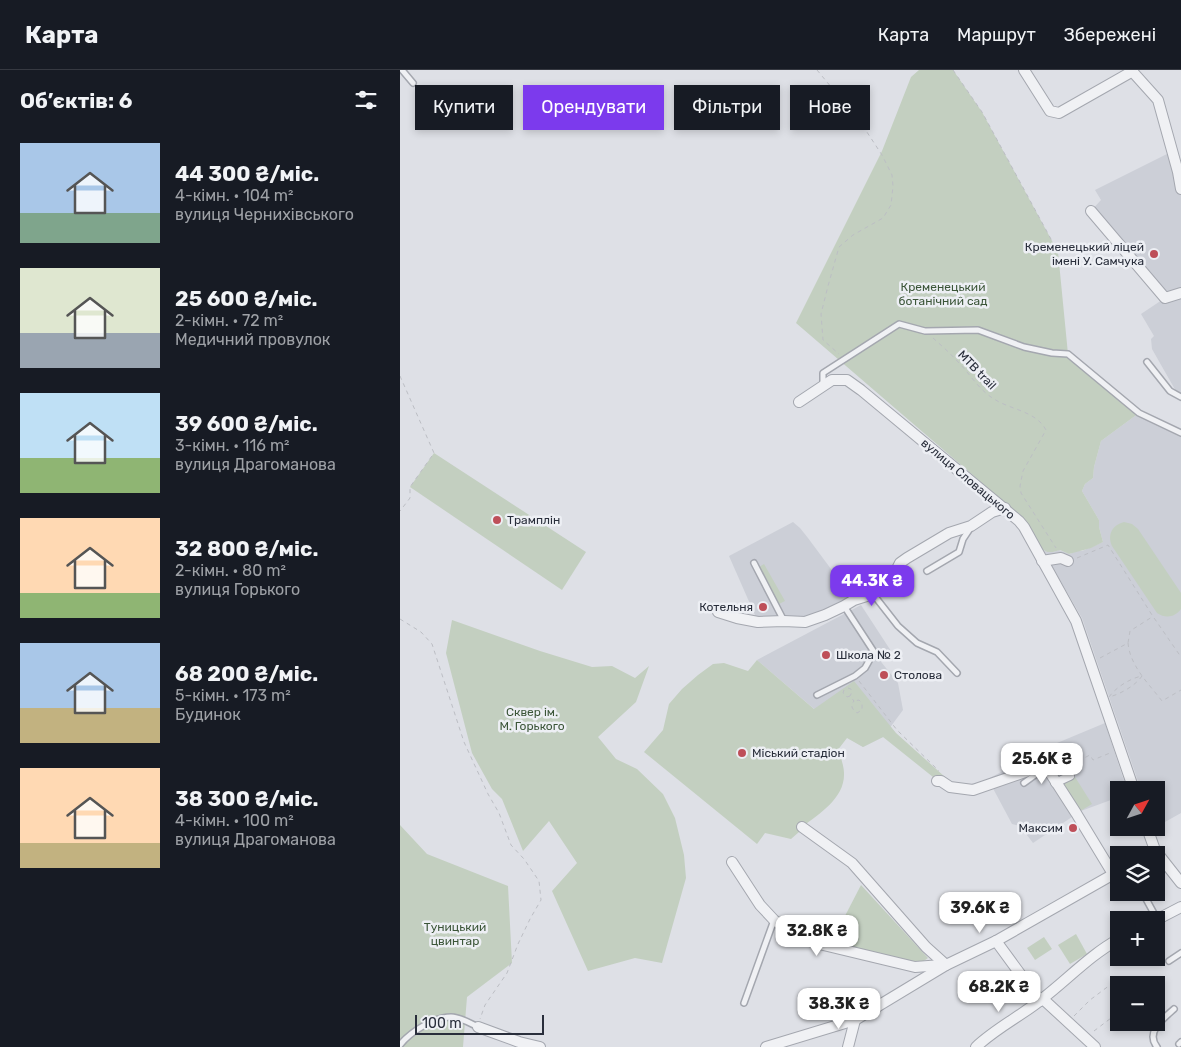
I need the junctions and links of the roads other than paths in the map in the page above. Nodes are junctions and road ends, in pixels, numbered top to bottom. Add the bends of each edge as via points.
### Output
1 (402, 70) edge
2 (1024, 70) edge
3 (1132, 71) edge
4 (413, 84) dead end
5 (1181, 189) edge
6 (1091, 211) dead end
7 (1181, 293) edge
8 (1147, 362) dead end
9 (823, 386) junction
10 (1181, 397) edge
11 (799, 402) dead end
12 (1181, 433) edge
13 (1005, 508) junction
14 (971, 526) junction
15 (1042, 561) junction
16 (1068, 561) road end
17 (754, 563) dead end
18 (928, 571) dead end
19 (873, 594) junction
20 (844, 606) junction
21 (718, 612) dead end
22 (784, 620) junction
23 (957, 673) dead end
24 (817, 695) dead end
25 (1041, 768) junction
26 (937, 776) road end
27 (1070, 776) dead end
28 (1131, 781) edge
29 (1024, 783) dead end
30 (1055, 783) junction
31 (802, 827) dead end
32 (732, 862) dead end
33 (1110, 863) edge
34 (1165, 867) edge
35 (1110, 875) edge
36 (1181, 883) edge
37 (1181, 907) edge
38 (1165, 915) edge
39 (774, 920) junction
40 (996, 941) junction
41 (1110, 945) edge
42 (1181, 953) edge
43 (1169, 961) dead end
44 (946, 965) junction
45 (1041, 1000) junction
46 (744, 1003) dead end
47 (1174, 1009) dead end
48 (854, 1020) junction
49 (478, 1027) joint
50 (400, 1045) edge
51 (540, 1047) edge
52 (766, 1047) edge
53 (848, 1047) edge
54 (976, 1047) edge
55 (1095, 1047) edge
56 (1157, 1047) edge

1 - 4 lane
2 - 3 street via 1050,111 1059,113
3 - 5 street via 1158,100
6 - 7 street via 1165,298
8 - 10 lane via 1170,390
9 - 11 street, вулиця Словацького
9 - 12 lane via 823,373 899,324 925,331 978,330 1024,346 1068,354 1139,413
9 - 13 street, вулиця Словацького via 832,380 847,380
13 - 14 street via 992,512
13 - 15 street, вулиця Словацького via 1024,527
14 - 18 lane via 959,552
14 - 19 street via 949,533 906,558
15 - 16 street via 1061,558
15 - 28 street, вулиця Словацького via 1076,621
17 - 22 lane
19 - 20 street
19 - 23 lane via 898,626 917,643 937,652
20 - 22 street via 805,622
20 - 24 lane via 874,652 866,668
21 - 22 street via 758,622
25 - 26 street via 973,790 950,786
25 - 29 lane
25 - 30 street via 1049,771
27 - 30 street
30 - 33 street
31 - 44 street via 852,863 926,947
32 - 39 street
34 - 36 street
35 - 40 street
37 - 38 street
39 - 44 street via 793,934 815,943 915,967
39 - 46 lane
40 - 44 street
40 - 45 street
41 - 45 street
42 - 43 lane
44 - 48 street
45 - 54 street
45 - 55 street
47 - 56 lane via 1158,1023 1153,1035
48 - 52 street
48 - 53 street
49 - 50 lane via 452,1016 434,1020 410,1034
49 - 51 street

